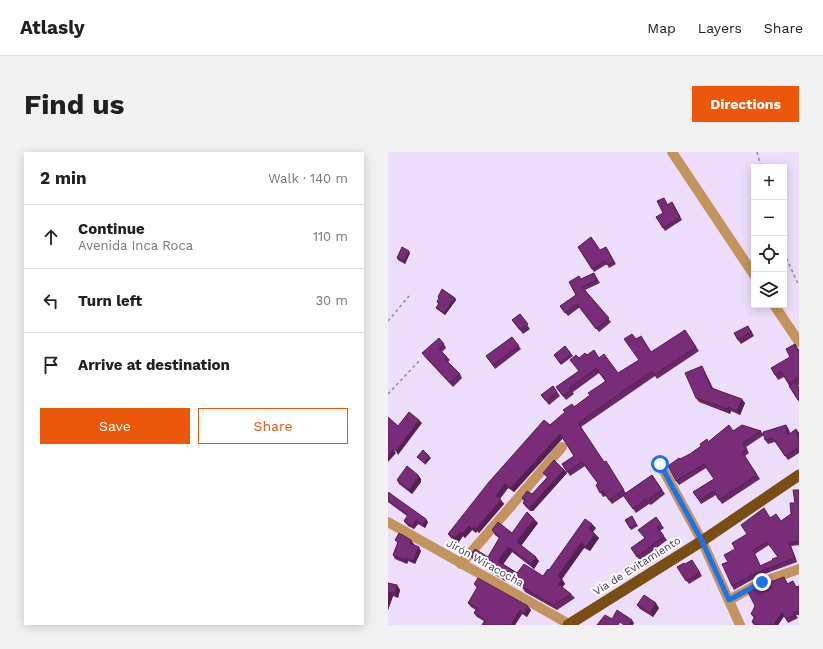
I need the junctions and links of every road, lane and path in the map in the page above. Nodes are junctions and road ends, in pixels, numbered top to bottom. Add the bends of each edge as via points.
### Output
1 (672, 152) edge
2 (757, 152) edge
3 (760, 164) edge
4 (787, 260) edge
5 (752, 272) edge
6 (799, 286) edge
7 (409, 296) dead end
8 (776, 308) edge
9 (388, 321) edge
10 (799, 342) edge
11 (420, 360) dead end
12 (388, 394) edge
13 (562, 447) dead end
14 (660, 464) dead end
15 (799, 475) edge
16 (388, 522) edge
17 (702, 541) junction
18 (461, 564) junction
19 (799, 569) edge
20 (729, 600) junction
21 (569, 625) edge
22 (740, 625) edge

1 - 5 street
2 - 3 path
4 - 6 path
7 - 9 path
8 - 10 street
11 - 12 path
13 - 18 street
14 - 17 street
15 - 17 highway, Vía de Evitamiento
16 - 18 street, Jirón Wiracocha
17 - 20 street
17 - 21 highway, Vía de Evitamiento
18 - 21 street, Jirón Wiracocha
19 - 20 street via 762,582
20 - 22 street

